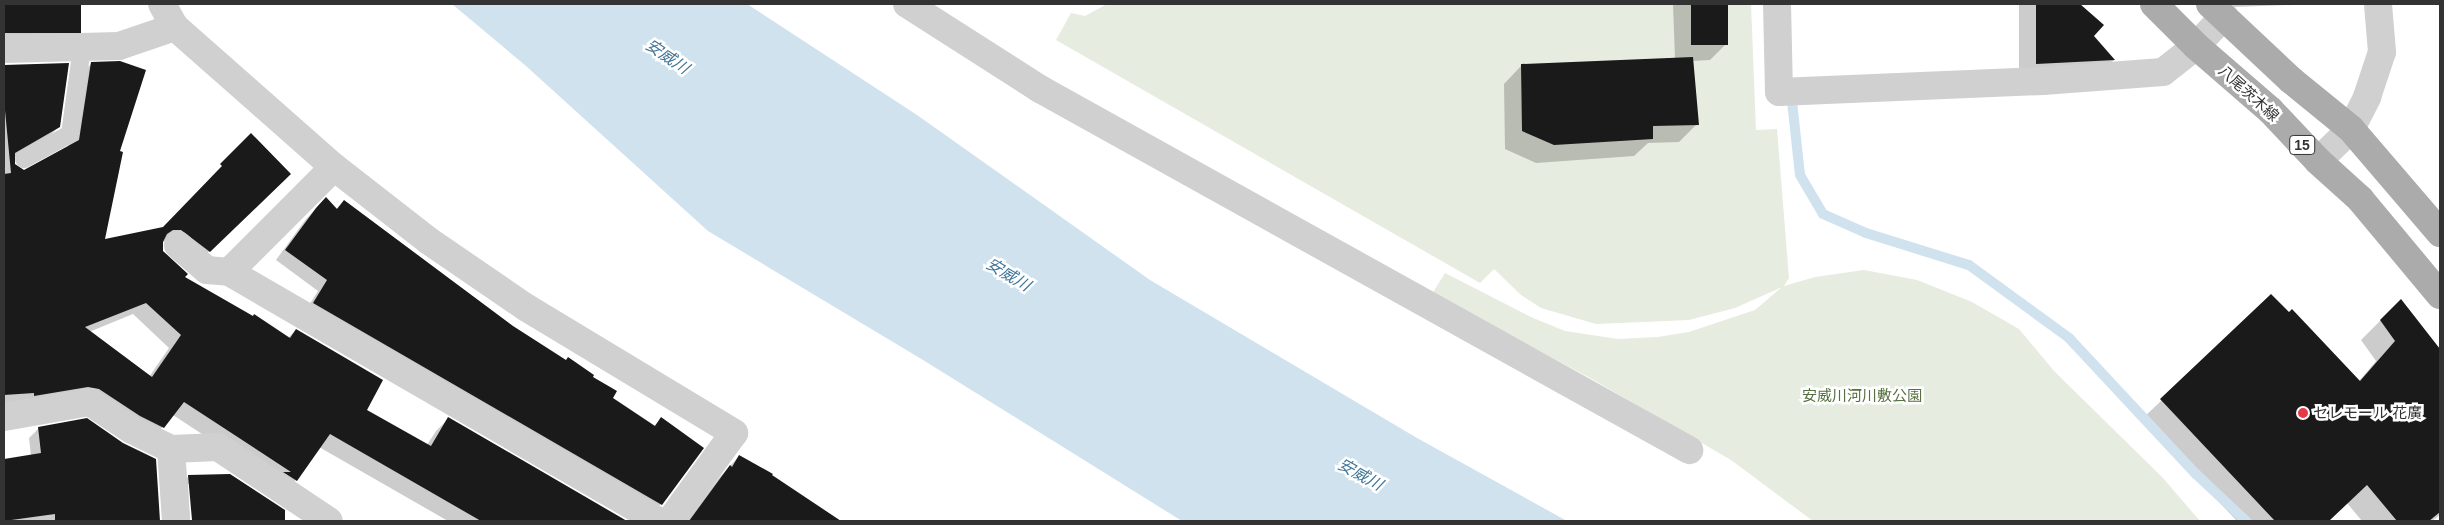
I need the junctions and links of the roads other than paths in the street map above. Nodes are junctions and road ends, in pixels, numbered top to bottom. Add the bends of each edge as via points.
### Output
1 (907, 4) edge
2 (1777, 4) edge
3 (2154, 4) edge
4 (2378, 4) edge
5 (2217, 10) edge
6 (169, 15) edge
7 (2196, 46) junction
8 (82, 47) junction
9 (4, 49) edge
10 (2351, 129) junction
11 (24, 159) dead end
12 (2318, 162) junction
13 (334, 167) junction
14 (2440, 233) edge
15 (178, 245) dead end
16 (229, 272) junction
17 (2440, 295) edge
18 (4, 417) edge
19 (171, 449) junction
20 (1689, 450) dead end
21 (176, 521) edge
22 (329, 521) edge
23 (658, 521) edge
24 (670, 521) edge

1 - 20 street via 1040,89
2 - 7 street via 1779,92 2043,81 2163,72
3 - 7 main road, 八尾茨木線 / 15
4 - 10 street via 2382,52 2367,97
5 - 7 street
5 - 10 main road via 2291,80
6 - 8 street via 119,46
6 - 13 street
7 - 12 main road, 八尾茨木線 / 15 via 2270,110
8 - 9 street
8 - 11 lane via 70,134
10 - 12 street
10 - 14 main road
12 - 17 main road, 八尾茨木線 / 15 via 2360,200
13 - 16 street
13 - 24 street via 428,241 527,308 734,433
15 - 16 street via 207,270
16 - 23 street
18 - 19 street via 90,402 132,430
19 - 21 street
19 - 22 street via 218,447

